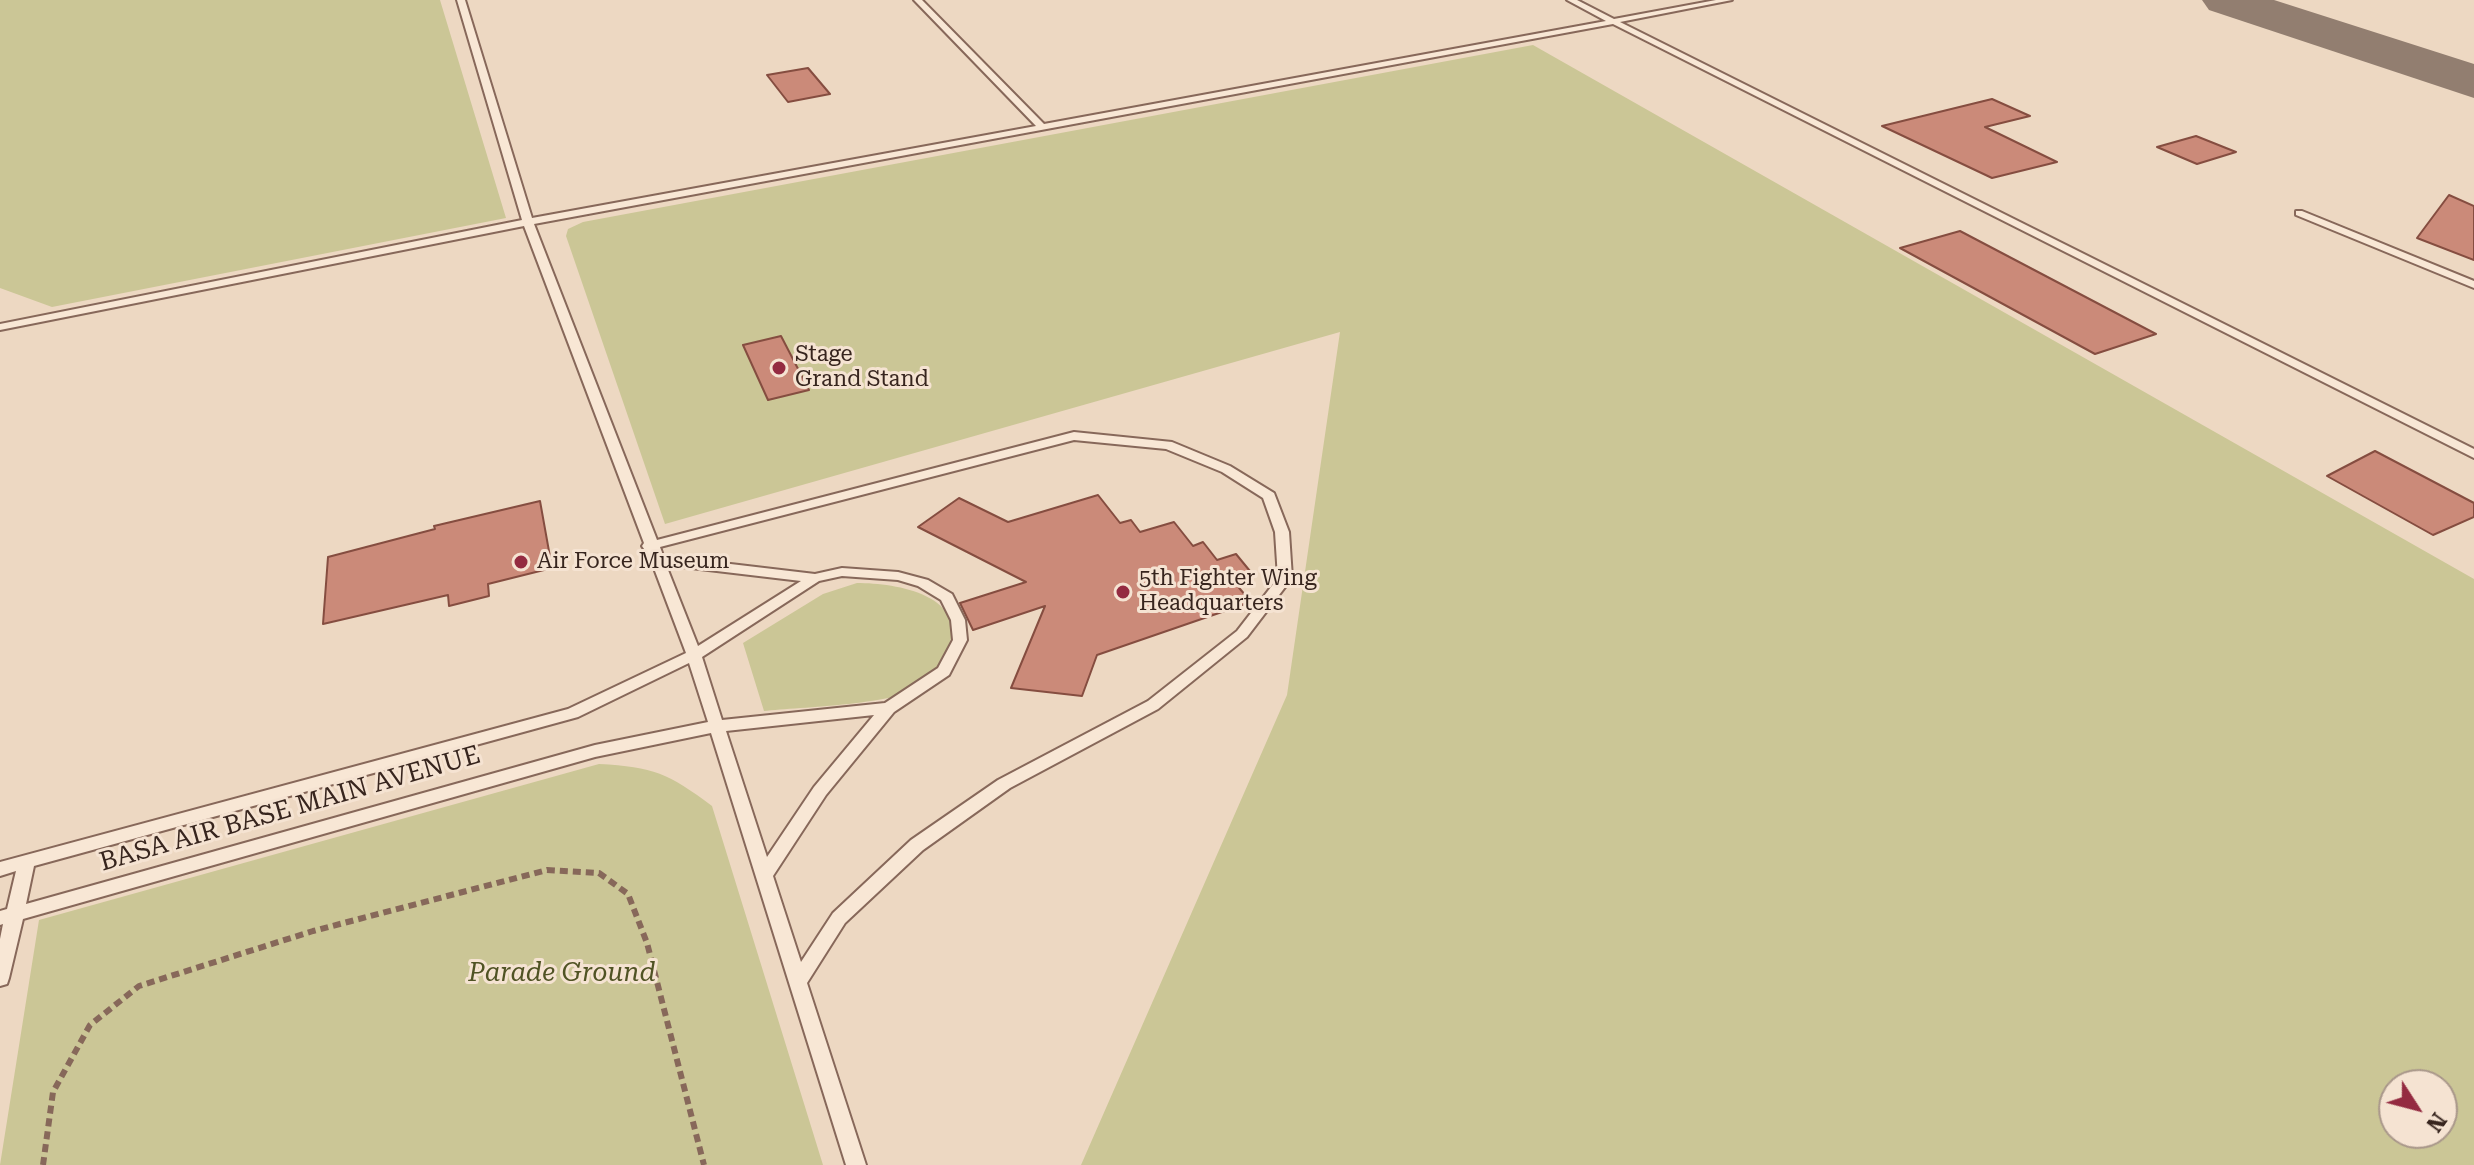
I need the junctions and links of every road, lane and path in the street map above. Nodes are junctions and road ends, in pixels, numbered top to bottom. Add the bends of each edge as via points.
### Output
1 (461, 0) edge
2 (918, 0) edge
3 (1571, 0) edge
4 (1728, 0) edge
5 (1614, 22) junction
6 (1041, 126) junction
7 (2299, 213) dead end
8 (528, 222) junction
9 (2474, 285) edge
10 (0, 327) edge
11 (2474, 454) edge
12 (652, 553) junction
13 (815, 578) junction
14 (694, 655) junction
15 (889, 708) junction
16 (717, 726) junction
17 (27, 861) junction
18 (0, 869) edge
19 (764, 875) junction
20 (7, 916) edge
21 (0, 978) edge
22 (798, 982) junction
23 (43, 1165) edge
24 (704, 1165) edge
25 (856, 1165) edge

1 - 8 lane
2 - 6 lane
3 - 5 lane
4 - 5 lane
5 - 6 lane
5 - 11 lane
6 - 8 lane
7 - 9 lane
8 - 10 lane
8 - 12 lane
12 - 13 lane
12 - 14 lane
12 - 22 lane via 1074,436 1168,445 1226,469 1269,496 1282,532 1285,578 1242,634 1153,705 1004,784 917,845 839,918
13 - 14 lane, BASA AIR BASE MAIN AVENUE
13 - 15 lane via 874,571 923,583 947,597 960,640 944,671
14 - 16 lane
14 - 17 lane, BASA AIR BASE MAIN AVENUE via 573,713
15 - 16 lane, BASA AIR BASE MAIN AVENUE
15 - 19 lane via 820,791
16 - 19 lane
16 - 20 lane, BASA AIR BASE MAIN AVENUE via 595,751
17 - 18 lane, BASA AIR BASE MAIN AVENUE
17 - 20 lane
19 - 22 lane
20 - 21 lane
22 - 25 lane
23 - 24 path via 53,1092 90,1025 139,986 313,931 547,870 599,873 628,894 647,943

